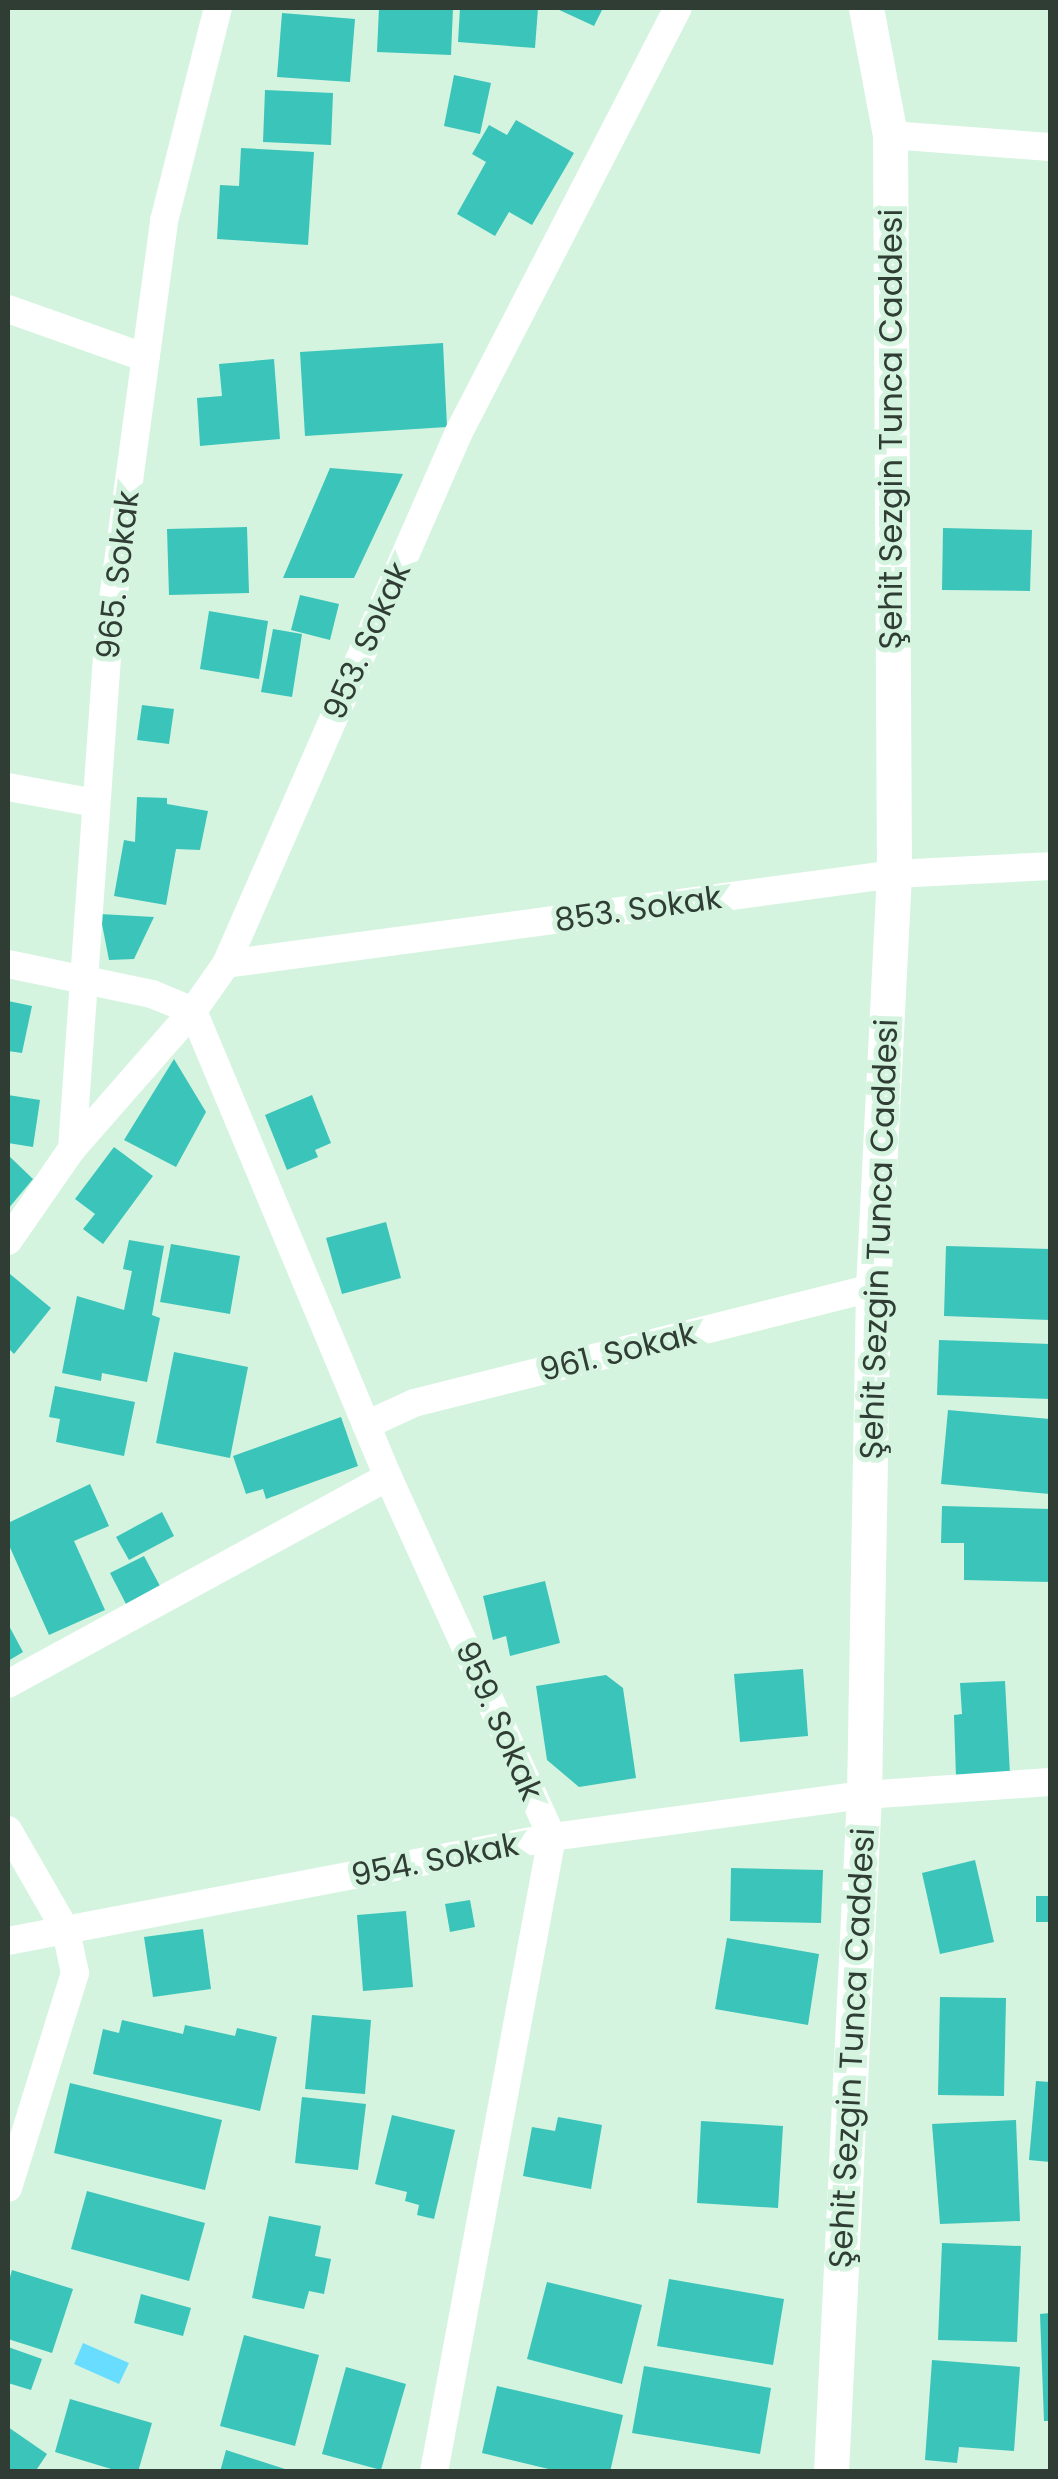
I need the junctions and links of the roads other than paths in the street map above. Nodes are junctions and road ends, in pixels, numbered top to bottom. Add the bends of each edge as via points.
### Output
1 (218, 8) edge
2 (678, 8) edge
3 (866, 8) edge
4 (890, 136) junction
5 (1050, 147) edge
6 (8, 309) edge
7 (146, 358) junction
8 (8, 787) edge
9 (96, 803) junction
10 (1050, 866) edge
11 (894, 874) junction
12 (8, 964) edge
13 (226, 964) junction
14 (84, 978) junction
15 (193, 1011) junction
16 (72, 1149) junction
17 (8, 1241) edge
18 (873, 1288) junction
19 (366, 1424) junction
20 (388, 1477) junction
21 (8, 1684) edge
22 (1050, 1782) edge
23 (864, 1795) junction
24 (8, 1830) edge
25 (552, 1837) junction
26 (66, 1932) junction
27 (8, 1940) edge
28 (8, 2188) edge
29 (434, 2472) edge
30 (831, 2472) edge

1 - 7 street, 965. Sokak via 164,221
2 - 13 street, 953. Sokak via 459,432
3 - 4 street, Şehit Sezgin Tunca Caddesi
4 - 5 street
4 - 11 street, Şehit Sezgin Tunca Caddesi
6 - 7 street
7 - 9 street, 965. Sokak via 109,629
8 - 9 street
9 - 14 street, 965. Sokak
10 - 11 street, 853. Sokak
11 - 13 street, 853. Sokak
11 - 18 street, Şehit Sezgin Tunca Caddesi
12 - 14 street
13 - 15 street, 953. Sokak
14 - 15 street
14 - 16 street, 965. Sokak
15 - 16 street, 953. Sokak
15 - 19 street, 959. Sokak
16 - 17 street, 953. Sokak
18 - 19 street, 961. Sokak via 414,1403
18 - 23 street, Şehit Sezgin Tunca Caddesi
19 - 20 street, 959. Sokak
20 - 21 street
20 - 25 street, 959. Sokak
22 - 23 street, 954. Sokak
23 - 25 street, 954. Sokak
23 - 30 street, Şehit Sezgin Tunca Caddesi
24 - 26 street
25 - 26 street, 954. Sokak
25 - 29 street, 959. Sokak
26 - 27 street, 954. Sokak
26 - 28 street via 75,1973

